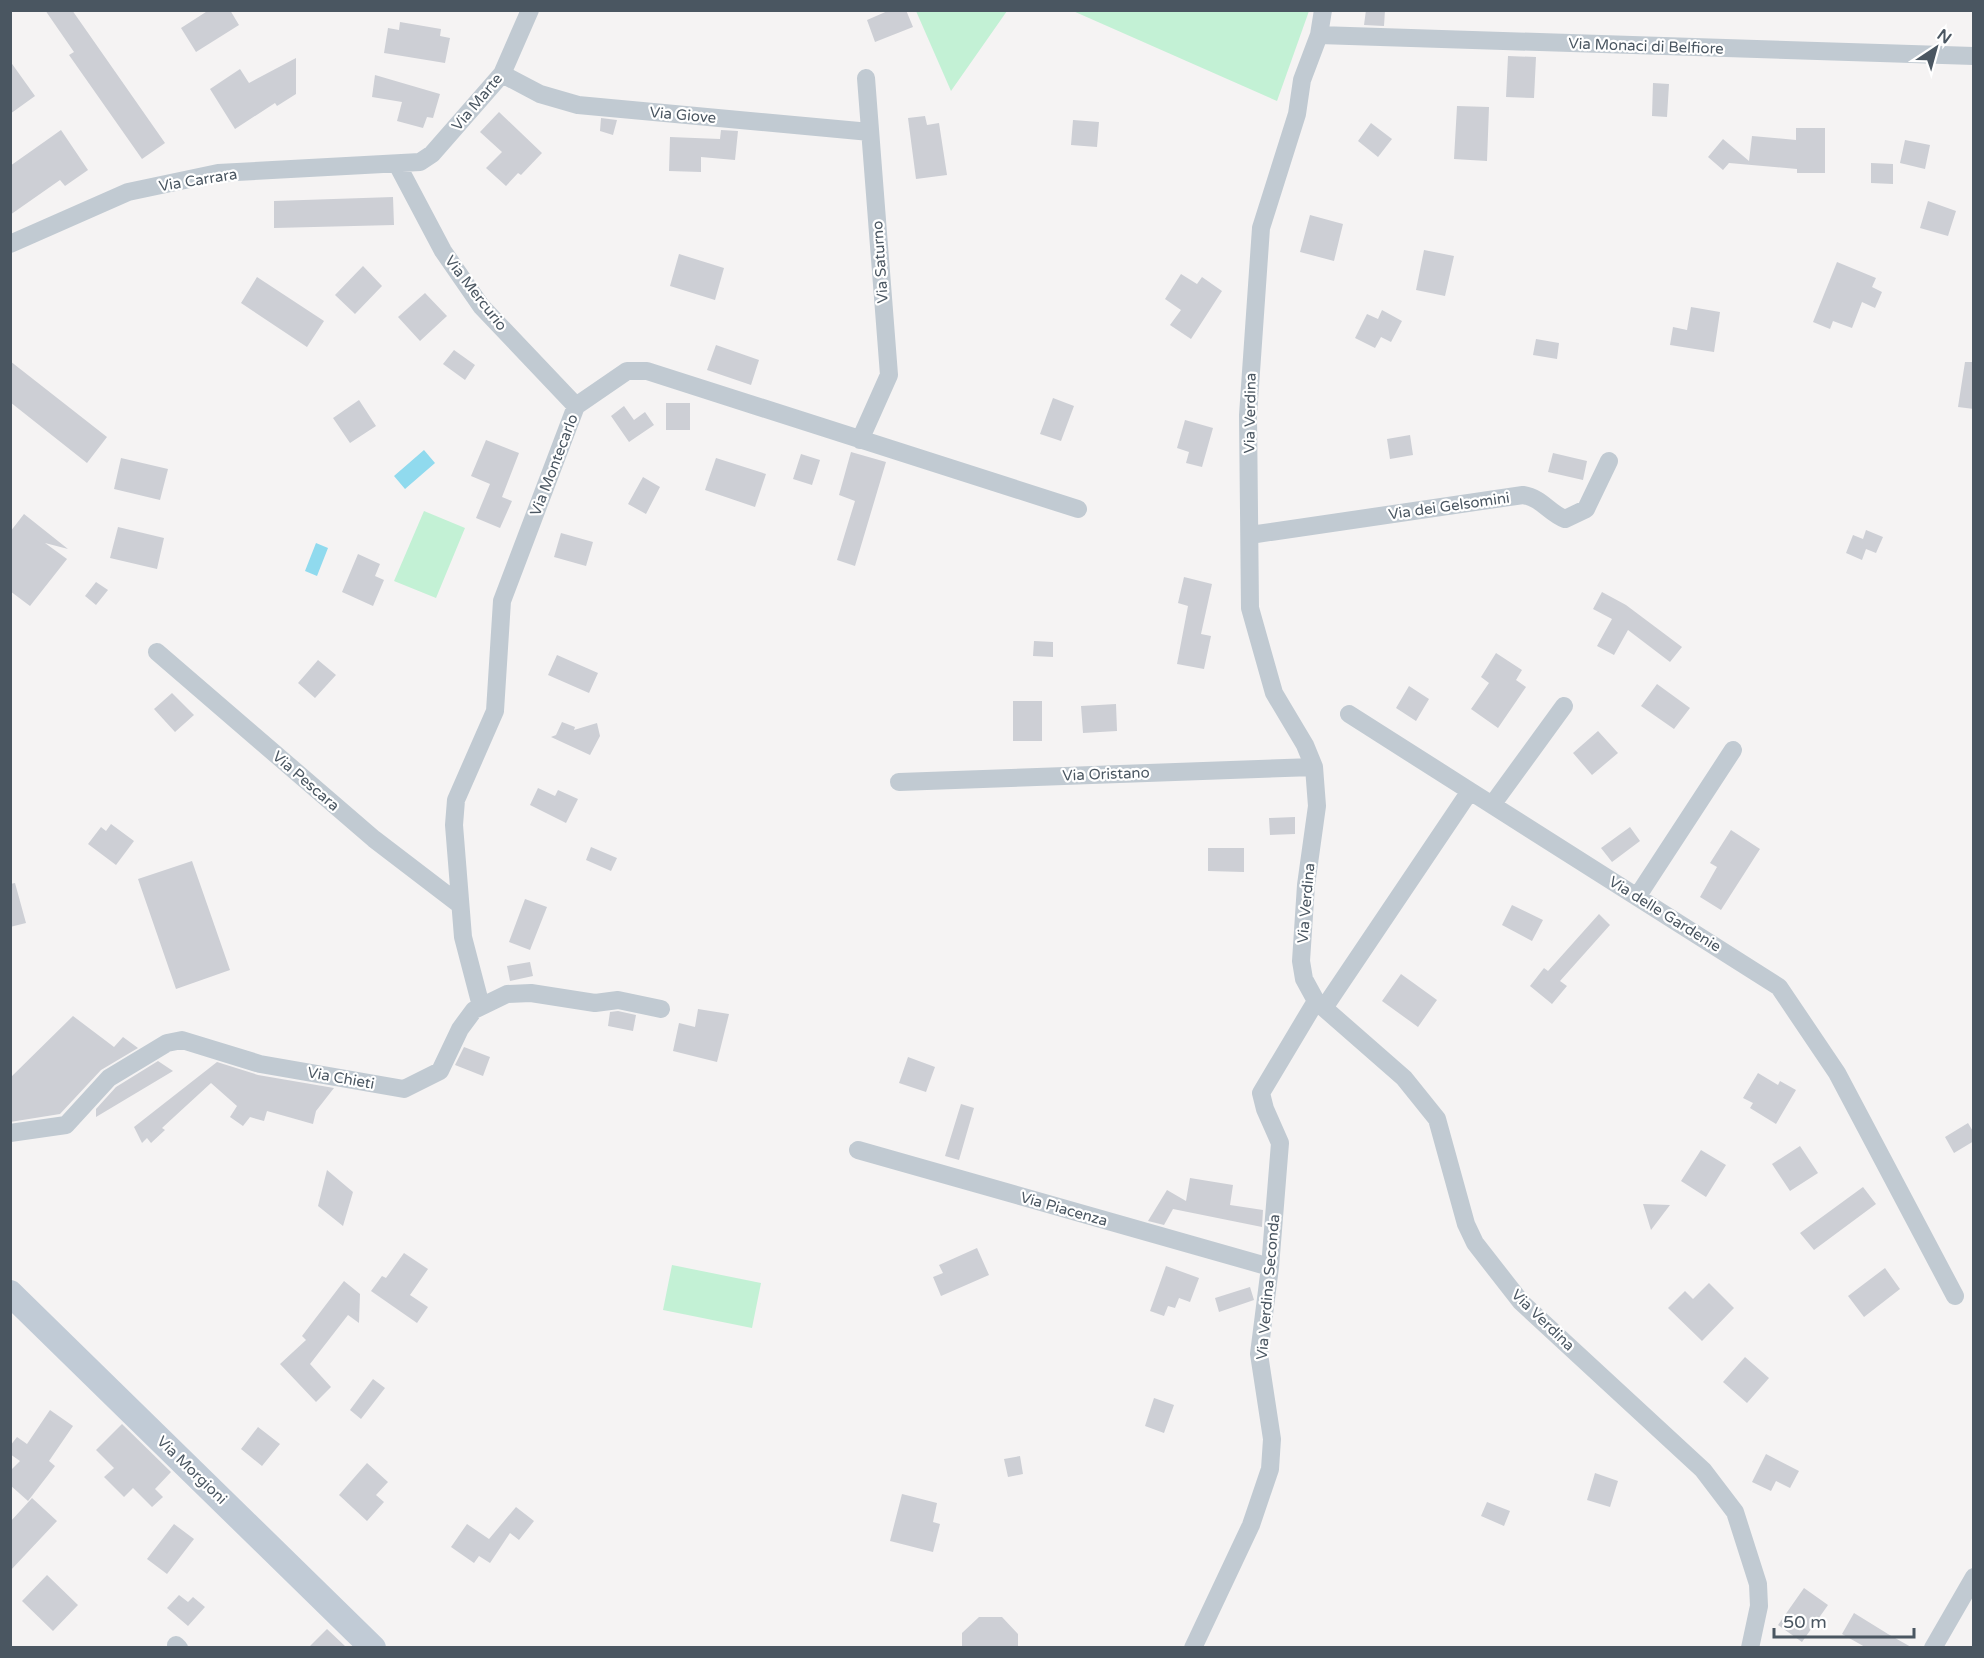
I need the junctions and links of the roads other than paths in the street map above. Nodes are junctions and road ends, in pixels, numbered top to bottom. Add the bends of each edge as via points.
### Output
1 (530, 10) edge
2 (1323, 10) edge
3 (1320, 34) junction
4 (1974, 56) edge
5 (502, 74) junction
6 (866, 78) dead end
7 (870, 132) junction
8 (397, 165) junction
9 (10, 244) edge
10 (576, 406) junction
11 (860, 440) junction
12 (1609, 460) dead end
13 (1078, 509) dead end
14 (1250, 535) junction
15 (158, 652) dead end
16 (1564, 706) dead end
17 (1349, 714) dead end
18 (1733, 750) dead end
19 (1314, 767) junction
20 (898, 782) dead end
21 (1470, 791) junction
22 (1492, 805) junction
23 (1637, 897) junction
24 (459, 904) junction
25 (1320, 1005) junction
26 (481, 1006) junction
27 (661, 1009) dead end
28 (10, 1133) edge
29 (858, 1150) dead end
30 (1270, 1268) junction
31 (10, 1293) edge
32 (1955, 1296) dead end
33 (1974, 1577) edge
34 (373, 1647) edge
35 (1193, 1647) edge
36 (1750, 1647) edge
37 (1933, 1647) edge

1 - 5 street, Via Marte
2 - 3 street, Via Verdina
3 - 4 street, Via Monaci di Belfiore
3 - 14 street, Via Verdina via 1302,80 1297,114 1260,228 1248,415
5 - 7 street, Via Giove via 540,94 578,105
5 - 8 street, Via Marte via 432,154 420,162
6 - 7 street, Via Saturno
7 - 11 street, Via Saturno via 889,375
8 - 9 street, Via Carrara via 218,173 139,189
8 - 10 street, Via Mercurio via 443,252 481,306
10 - 11 street, Via Montecarlo via 627,372 647,372
10 - 24 street, Via Montecarlo via 502,601 495,711 456,800
11 - 13 street, Via Montecarlo
12 - 14 street, Via dei Gelsomini via 1586,509 1565,519 1544,502 1523,495
14 - 19 street, Via Verdina via 1250,608 1262,653 1274,693
15 - 24 street, Via Pescara via 374,839
16 - 22 street
17 - 21 street, Via delle Gardenie
18 - 23 street
19 - 20 street, Via Oristano
19 - 25 street, Via Verdina via 1317,807 1301,961 1304,979
21 - 22 street, Via delle Gardenie
21 - 25 street
22 - 23 street, Via delle Gardenie
23 - 32 street, Via delle Gardenie via 1779,987 1837,1073
24 - 26 street, Via Montecarlo via 463,937
25 - 30 street, Via Verdina Seconda via 1261,1093 1280,1143
25 - 36 street, Via Verdina via 1404,1078 1437,1119 1475,1244 1521,1302 1703,1470 1735,1512 1758,1584 1759,1606
26 - 27 street, Via Chieti via 507,994 531,993 595,1003 618,1000
26 - 28 street, Via Chieti via 460,1029 440,1071 404,1089 260,1064 182,1040 167,1042 109,1078 66,1125
29 - 30 street, Via Piacenza
30 - 35 street, Via Verdina Seconda via 1259,1354 1272,1439 1270,1469 1251,1525
31 - 34 main road, Via Morgioni
33 - 37 street

